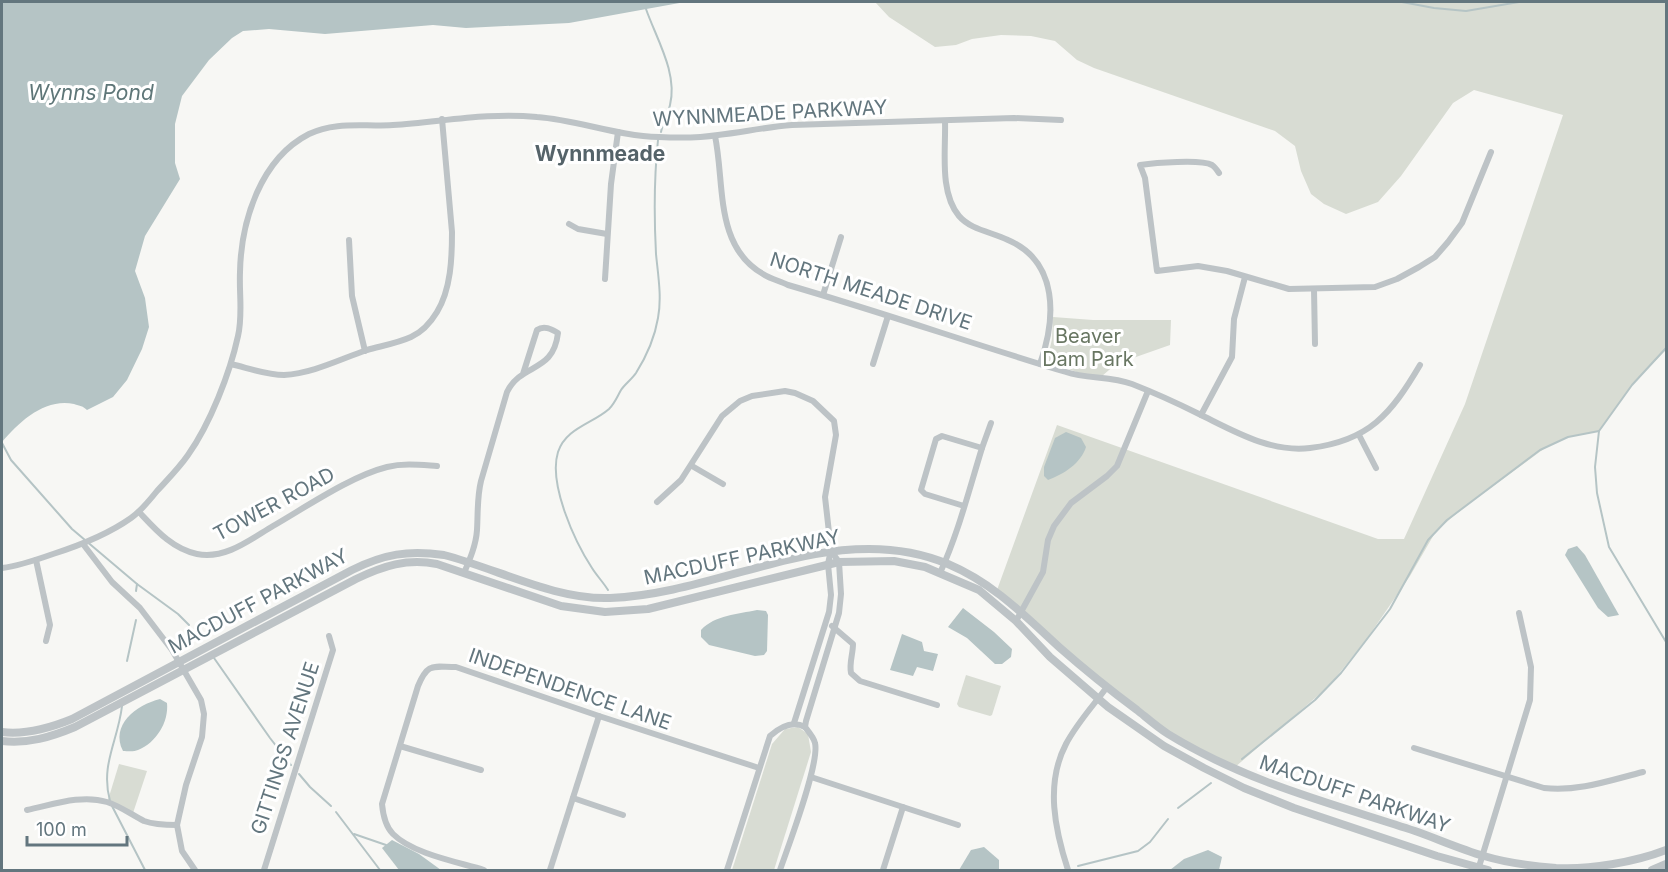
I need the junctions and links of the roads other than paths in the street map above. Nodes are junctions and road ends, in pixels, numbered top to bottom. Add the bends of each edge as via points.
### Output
1 (442, 119) junction
2 (1061, 120) dead end
3 (945, 121) junction
4 (618, 132) junction
5 (715, 136) junction
6 (1491, 152) dead end
7 (1219, 172) dead end
8 (569, 224) dead end
9 (607, 234) junction
10 (841, 237) dead end
11 (349, 240) dead end
12 (1245, 277) junction
13 (605, 279) dead end
14 (1314, 289) junction
15 (823, 295) junction
16 (888, 316) junction
17 (1315, 344) dead end
18 (365, 351) junction
19 (231, 364) junction
20 (873, 364) dead end
21 (1040, 364) junction
22 (1420, 365) dead end
23 (524, 374) junction
24 (1148, 391) junction
25 (1201, 415) junction
26 (991, 423) dead end
27 (1359, 435) junction
28 (982, 448) junction
29 (437, 466) dead end
30 (692, 466) junction
31 (1376, 468) dead end
32 (723, 484) dead end
33 (657, 502) dead end
34 (963, 506) junction
35 (139, 512) junction
36 (83, 544) junction
37 (831, 550) junction
38 (36, 560) junction
39 (469, 561) junction
40 (839, 562) junction
41 (945, 562) junction
42 (828, 564) junction
43 (2, 568) edge
44 (464, 573) junction
45 (940, 573) junction
46 (1021, 611) junction
47 (1519, 613) dead end
48 (1016, 621) junction
49 (826, 624) junction
50 (834, 627) junction
51 (329, 636) dead end
52 (46, 641) dead end
53 (180, 666) junction
54 (1107, 687) junction
55 (1098, 699) junction
56 (937, 705) dead end
57 (598, 717) junction
58 (794, 723) junction
59 (805, 727) junction
60 (2, 732) edge
61 (2, 741) edge
62 (400, 746) junction
63 (1414, 748) dead end
64 (759, 768) junction
65 (482, 770) dead end
66 (1643, 772) dead end
67 (811, 777) junction
68 (1507, 777) junction
69 (573, 798) junction
70 (903, 807) junction
71 (27, 810) dead end
72 (623, 815) dead end
73 (177, 825) junction
74 (958, 825) dead end
75 (1666, 849) edge
76 (1483, 856) junction
77 (1666, 864) edge
78 (195, 870) edge
79 (264, 870) edge
80 (484, 870) edge
81 (550, 870) edge
82 (727, 870) edge
83 (780, 870) edge
84 (884, 870) edge
85 (1068, 870) edge
86 (1478, 870) edge
87 (1488, 870) edge
88 (1652, 870) edge

1 - 4 street, WYNNMEADE PARKWAY via 537,117
1 - 18 street via 452,232 450,265 441,303 431,320 410,338
1 - 19 street, WYNNMEADE PARKWAY via 392,126 350,124 323,128 298,141 275,162 255,198 243,232 239,335
2 - 3 street, WYNNMEADE PARKWAY
3 - 5 street, WYNNMEADE PARKWAY via 792,125
3 - 21 street via 946,178 953,206 960,217 978,230 1009,240 1028,252 1047,283 1050,331
4 - 5 street, WYNNMEADE PARKWAY via 659,137
4 - 9 street
5 - 15 street, NORTH MEADE DRIVE via 729,234 736,248 765,276
6 - 14 street via 1462,223 1435,256 1375,287
7 - 12 street via 1213,165 1203,164 1140,165 1157,271 1198,266
8 - 9 street via 578,230
9 - 13 street
10 - 15 street
11 - 18 street via 352,296
12 - 14 street via 1289,289
12 - 25 street via 1234,319 1232,357
14 - 17 street
15 - 16 street, NORTH MEADE DRIVE
16 - 20 street
16 - 21 street, NORTH MEADE DRIVE
18 - 19 street via 293,374 270,374
19 - 35 street, WYNNMEADE PARKWAY via 199,439
21 - 24 street, NORTH MEADE DRIVE
22 - 27 street, NORTH MEADE DRIVE via 1399,399
23 - 23 street via 546,363 558,333 548,328 537,330
23 - 39 street via 507,392 477,494 477,530
24 - 25 street, NORTH MEADE DRIVE
24 - 46 street via 1117,466 1071,503 1054,526 1043,572
25 - 27 street, NORTH MEADE DRIVE via 1240,436 1286,447 1307,449
26 - 28 street
27 - 31 street
28 - 34 street
28 - 34 street via 942,436 936,439 921,490
29 - 35 street, TOWER ROAD via 403,464 372,472 236,548 217,554 196,554 176,546
30 - 32 street
30 - 33 street
30 - 37 street via 722,416 745,398 785,391 813,401 834,420 836,435 825,497
34 - 41 street
35 - 36 street, WYNNMEADE PARKWAY
36 - 38 street, WYNNMEADE PARKWAY
36 - 53 street via 112,582 140,608
37 - 39 street, MACDUFF PARKWAY via 657,593 605,599 561,593
37 - 40 street
37 - 41 street, MACDUFF PARKWAY via 897,550
37 - 42 street
38 - 43 street, WYNNMEADE PARKWAY
38 - 52 street via 50,625
39 - 44 street
39 - 53 street, MACDUFF PARKWAY via 426,552 375,559
40 - 42 street, MACDUFF PARKWAY
40 - 45 street, MACDUFF PARKWAY via 894,561
40 - 50 street via 841,594
41 - 45 street
41 - 46 street, MACDUFF PARKWAY via 983,581
42 - 44 street, MACDUFF PARKWAY via 648,609 605,612 561,606
42 - 49 street via 831,595
44 - 53 street, MACDUFF PARKWAY via 426,562 379,568
45 - 48 street, MACDUFF PARKWAY via 979,590
46 - 48 street
46 - 54 street, MACDUFF PARKWAY
47 - 68 street via 1532,684
48 - 55 street, MACDUFF PARKWAY
49 - 50 street
49 - 58 street
50 - 56 street via 853,644 851,673 860,681
50 - 59 street
51 - 79 street, GITTINGS AVENUE via 333,650
53 - 60 street, MACDUFF PARKWAY via 61,723 25,732
53 - 61 street, MACDUFF PARKWAY via 64,731 27,741
53 - 73 street via 201,700 204,723
54 - 55 street
54 - 76 street, MACDUFF PARKWAY via 1168,733 1234,768 1290,792
55 - 85 street via 1065,746 1055,785 1053,805
55 - 86 street, MACDUFF PARKWAY via 1164,746 1244,788
57 - 62 street, INDEPENDENCE LANE via 456,667 434,666 422,675
57 - 64 street, INDEPENDENCE LANE
57 - 69 street
58 - 59 street
58 - 64 street via 770,736
59 - 67 street via 816,747
62 - 65 street
62 - 80 street, INDEPENDENCE LANE via 382,804 392,834 422,851
63 - 68 street
64 - 82 street
66 - 68 street via 1558,790
67 - 70 street
67 - 83 street
68 - 76 street
69 - 72 street
69 - 81 street
70 - 74 street
70 - 84 street
71 - 73 street via 80,800 107,802 155,824
73 - 78 street via 182,850
75 - 76 street, MACDUFF PARKWAY via 1648,857 1559,868
76 - 86 street
77 - 88 street
86 - 87 street, MACDUFF PARKWAY

